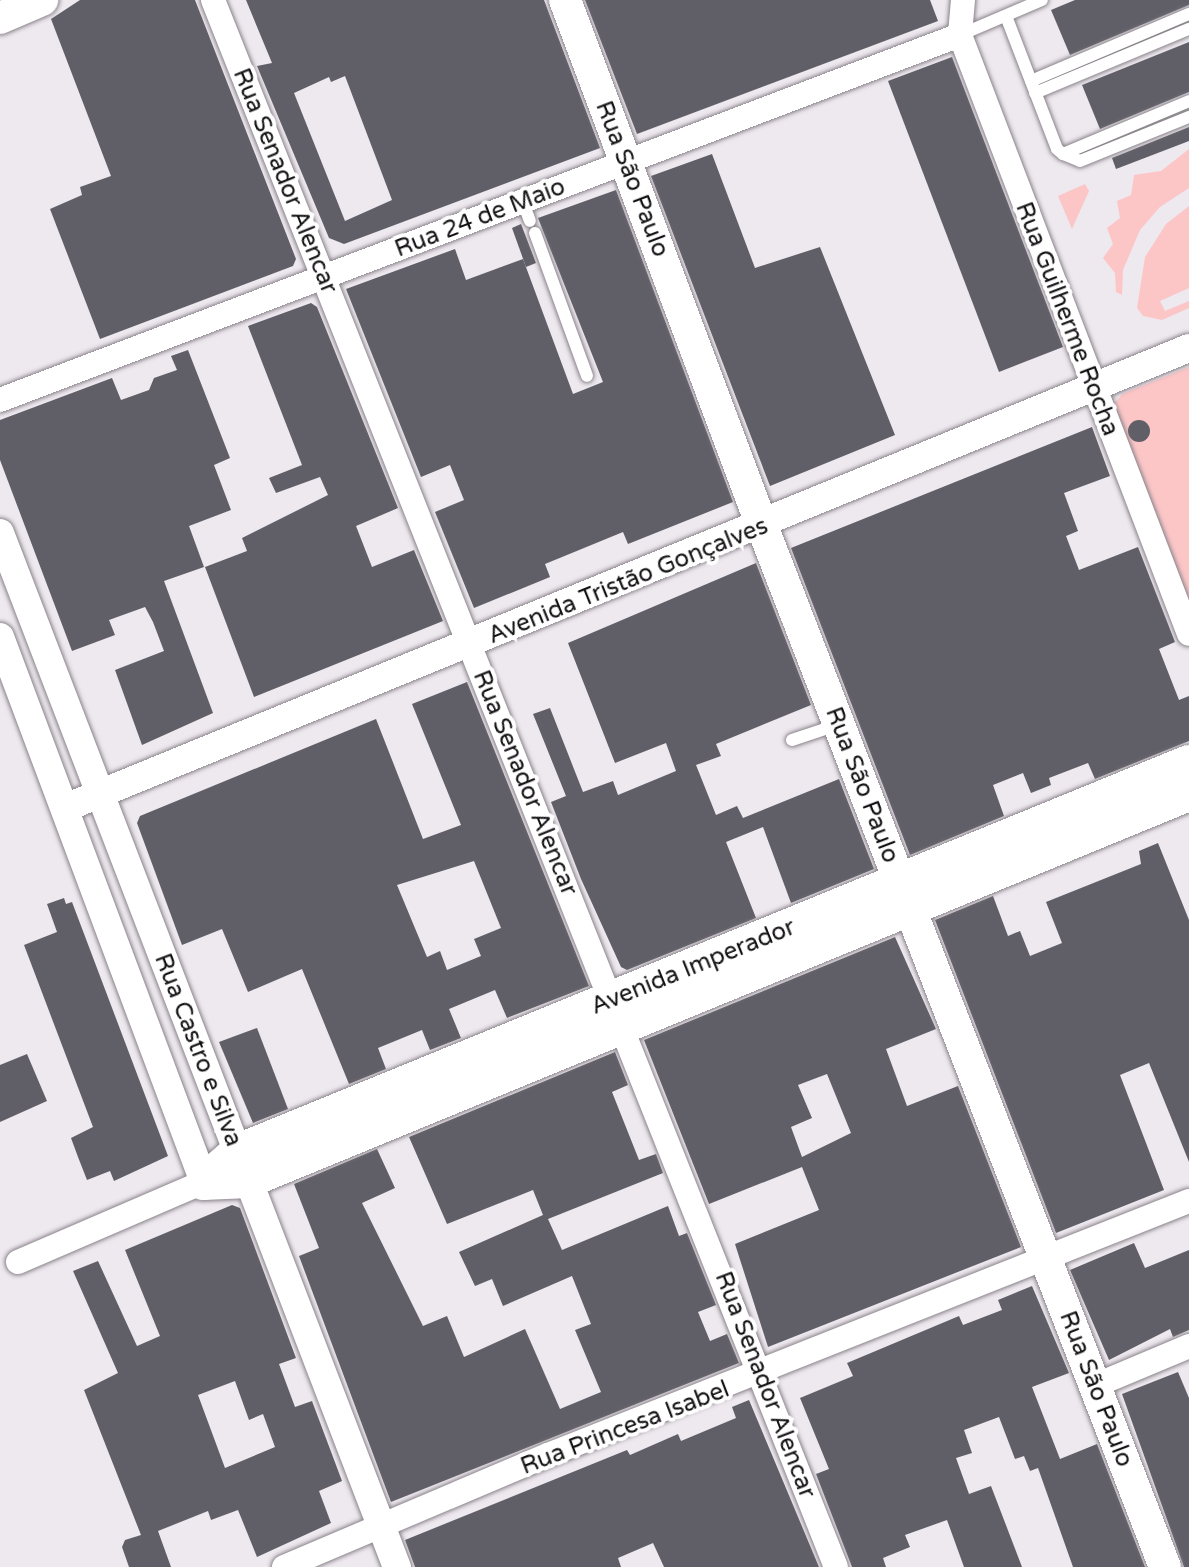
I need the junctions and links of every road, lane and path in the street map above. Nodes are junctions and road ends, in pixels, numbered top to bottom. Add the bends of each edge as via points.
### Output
1 (42, 0) edge
2 (213, 0) edge
3 (565, 0) edge
4 (963, 0) edge
5 (1042, 0) edge
6 (1189, 14) edge
7 (1006, 16) junction
8 (0, 18) edge
9 (1189, 29) edge
10 (960, 35) junction
11 (1033, 87) junction
12 (1189, 101) edge
13 (1189, 117) edge
14 (1063, 154) junction
15 (627, 163) junction
16 (530, 218) junction
17 (323, 278) junction
18 (1189, 348) edge
19 (587, 376) dead end
20 (1093, 385) junction
21 (0, 400) edge
22 (762, 526) junction
23 (0, 533) edge
24 (1189, 634) edge
25 (0, 637) edge
26 (470, 645) junction
27 (840, 724) junction
28 (792, 740) dead end
29 (1189, 763) edge
30 (1189, 793) edge
31 (101, 794) junction
32 (65, 808) junction
33 (904, 895) junction
34 (617, 1012) junction
35 (243, 1166) junction
36 (204, 1182) junction
37 (1189, 1201) edge
38 (1045, 1259) junction
39 (18, 1262) dead end
40 (1189, 1346) edge
41 (761, 1375) junction
42 (1094, 1386) junction
43 (382, 1528) junction
44 (284, 1567) edge
45 (397, 1567) edge
46 (836, 1567) edge
47 (1165, 1567) edge

1 - 8 main road
2 - 17 street, Rua Senador Alencar
3 - 15 main road, Rua São Paulo
4 - 10 street, Rua Guilherme Rocha
5 - 7 lane
6 - 11 lane
7 - 10 lane
7 - 11 lane
9 - 11 lane
10 - 15 street, Rua 24 de Maio
10 - 20 street, Rua Guilherme Rocha
11 - 14 lane
12 - 14 lane
13 - 14 lane via 1080,161
15 - 16 street, Rua 24 de Maio
15 - 22 main road, Rua São Paulo
16 - 17 street, Rua 24 de Maio
16 - 19 lane
17 - 21 street, Rua 24 de Maio
17 - 26 street, Rua Senador Alencar
18 - 20 street, Avenida Tristão Gonçalves
20 - 22 street, Avenida Tristão Gonçalves
20 - 24 street, Rua Guilherme Rocha
22 - 26 street, Avenida Tristão Gonçalves
22 - 27 main road, Rua São Paulo
23 - 31 street, Rua Castro e Silva
25 - 32 street, Rua Castro e Silva
26 - 31 street, Avenida Tristão Gonçalves
26 - 34 street, Rua Senador Alencar
27 - 28 lane
27 - 33 main road, Rua São Paulo
29 - 33 main road, Avenida Imperador
30 - 33 main road, Avenida Imperador
31 - 32 street, Avenida Tristão Gonçalves
31 - 35 street, Rua Castro e Silva
32 - 36 street, Rua Castro e Silva
33 - 34 main road, Avenida Imperador
33 - 38 main road, Rua São Paulo
34 - 35 main road, Avenida Imperador
34 - 41 street, Rua Senador Alencar
35 - 36 main road, Avenida Imperador
35 - 43 street, Rua Castro e Silva
36 - 39 street, Avenida Imperador
37 - 38 street, Rua Princesa Isabel
38 - 41 street, Rua Princesa Isabel
38 - 42 main road, Rua São Paulo
40 - 42 street
41 - 43 street, Rua Princesa Isabel via 548,1455
41 - 46 street, Rua Senador Alencar
42 - 47 main road, Rua São Paulo
43 - 44 street, Rua Princesa Isabel
43 - 45 street, Rua Castro e Silva

